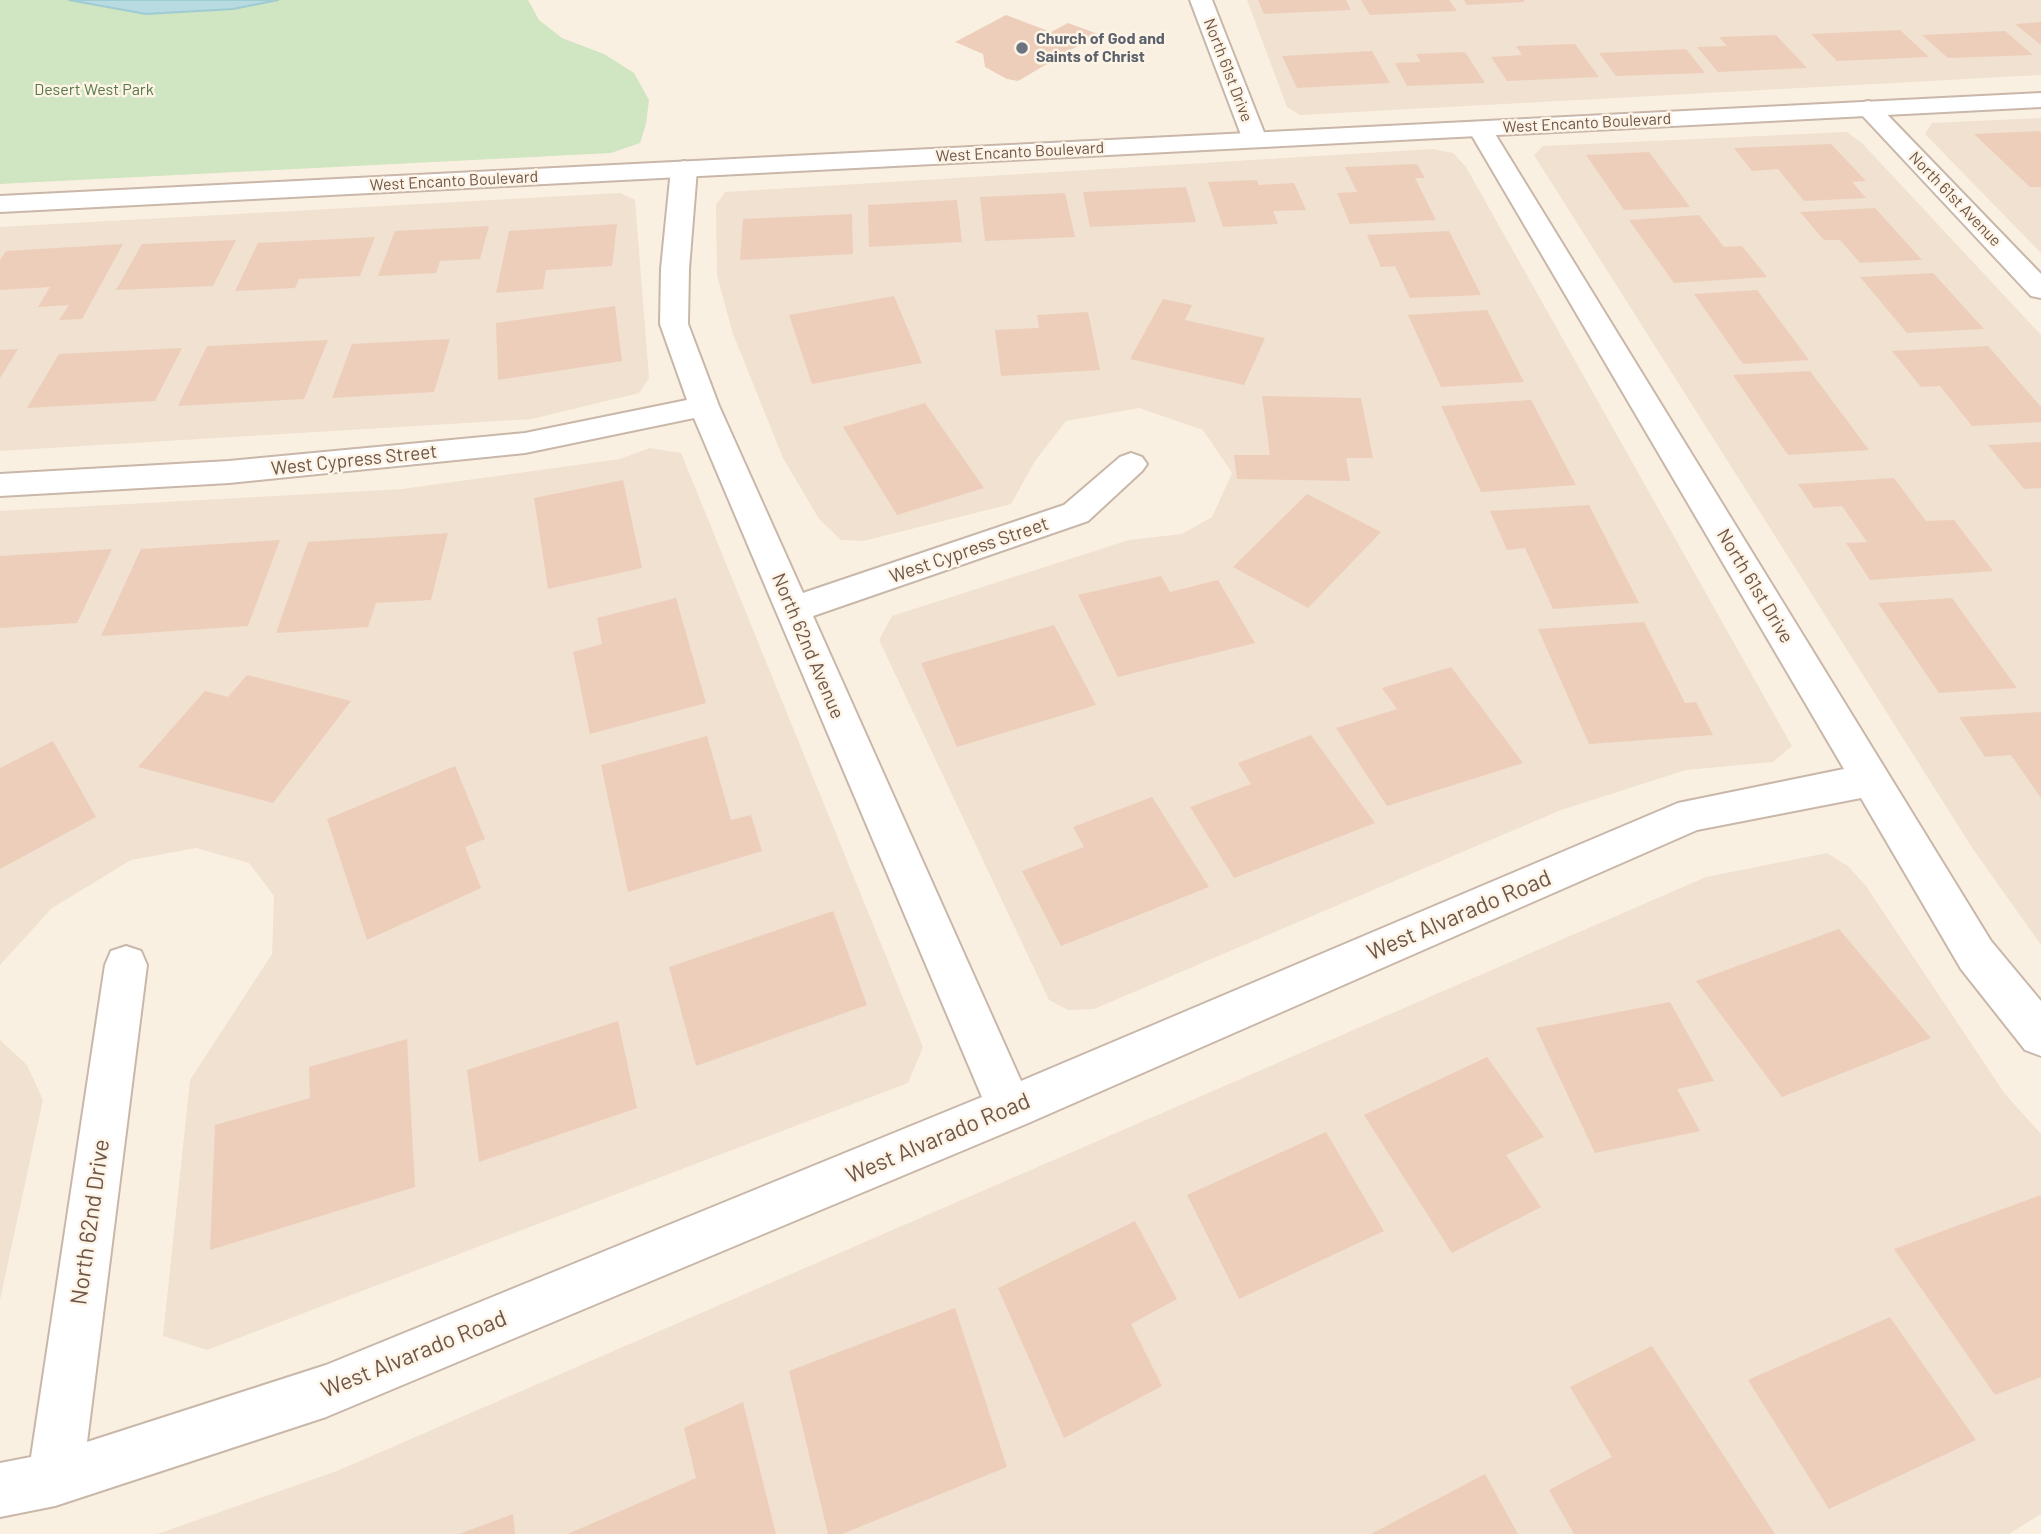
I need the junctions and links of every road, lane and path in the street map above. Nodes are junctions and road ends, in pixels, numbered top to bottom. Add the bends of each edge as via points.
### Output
1 (1200, 0) edge
2 (2041, 100) edge
3 (1868, 108) junction
4 (1480, 128) junction
5 (1255, 140) junction
6 (684, 169) junction
7 (0, 204) edge
8 (2041, 290) edge
9 (704, 406) junction
10 (1131, 464) dead end
11 (0, 485) edge
12 (792, 610) junction
13 (1871, 780) junction
14 (126, 965) dead end
15 (2041, 1035) edge
16 (1010, 1108) junction
17 (55, 1479) junction
18 (0, 1490) edge

1 - 5 street, North 61st Drive
2 - 3 street, West Encanto Boulevard
3 - 4 street, West Encanto Boulevard
3 - 8 street, North 61st Avenue
4 - 5 street, West Encanto Boulevard
4 - 13 street, North 61st Drive
5 - 6 street, West Encanto Boulevard
6 - 7 street, West Encanto Boulevard
6 - 9 street, North 62nd Avenue via 674,324
9 - 11 street, West Cypress Street via 525,443 229,472
9 - 12 street, North 62nd Avenue
10 - 12 street, West Cypress Street via 1076,513
12 - 16 street, North 62nd Avenue
13 - 15 street, North 61st Drive via 1976,954
13 - 16 street, West Alvarado Road via 1692,815
14 - 17 street, North 62nd Drive
16 - 17 street, West Alvarado Road via 327,1391
17 - 18 street, West Alvarado Road

